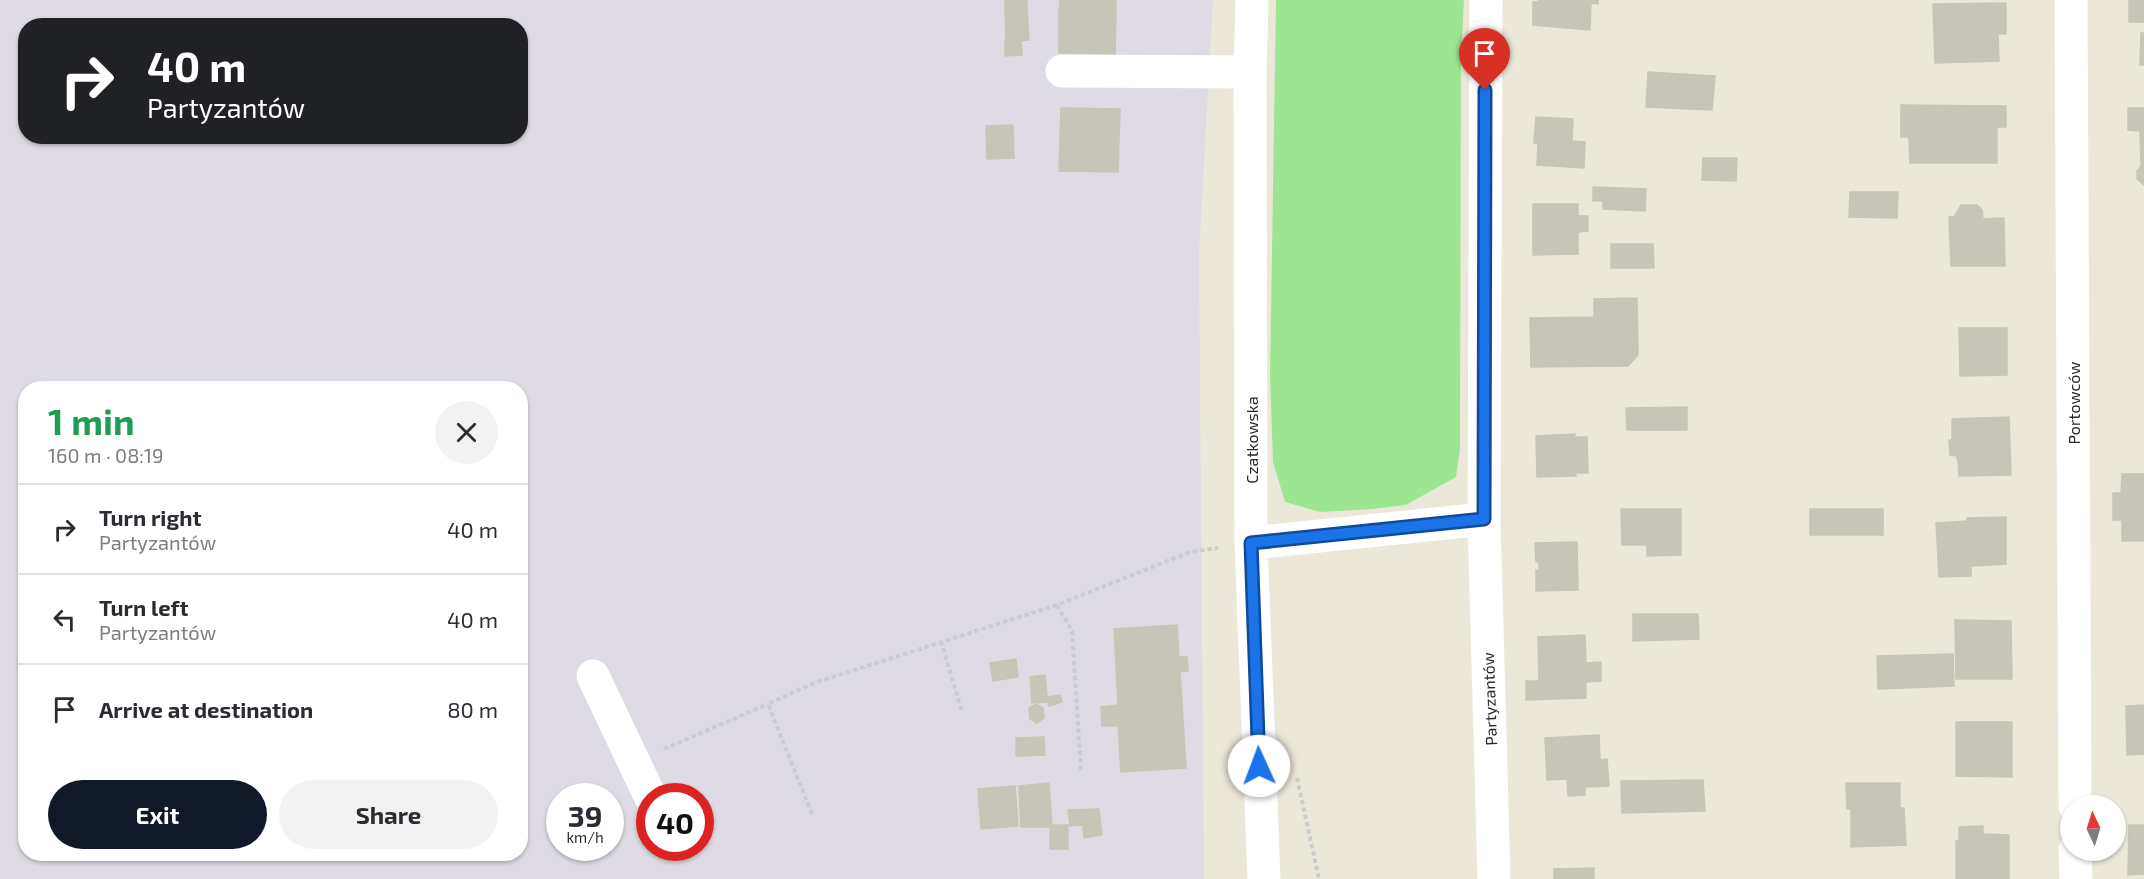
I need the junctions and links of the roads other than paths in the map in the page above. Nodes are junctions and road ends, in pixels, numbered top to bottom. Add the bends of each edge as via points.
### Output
1 (1252, 0) edge
2 (1486, 0) edge
3 (2071, 0) edge
4 (1062, 71) dead end
5 (1250, 72) junction
6 (1484, 519) junction
7 (1251, 543) junction
8 (593, 676) dead end
9 (644, 783) edge
10 (2075, 795) edge
11 (2075, 861) edge
12 (1264, 879) edge
13 (1494, 879) edge
14 (2076, 879) edge

1 - 5 street, Czatkowska
2 - 6 street, Partyzantów
3 - 10 street, Portowców
4 - 5 street
5 - 7 street, Czatkowska
6 - 7 street
6 - 13 street, Partyzantów
7 - 12 street, Czatkowska
8 - 9 street
11 - 14 street

